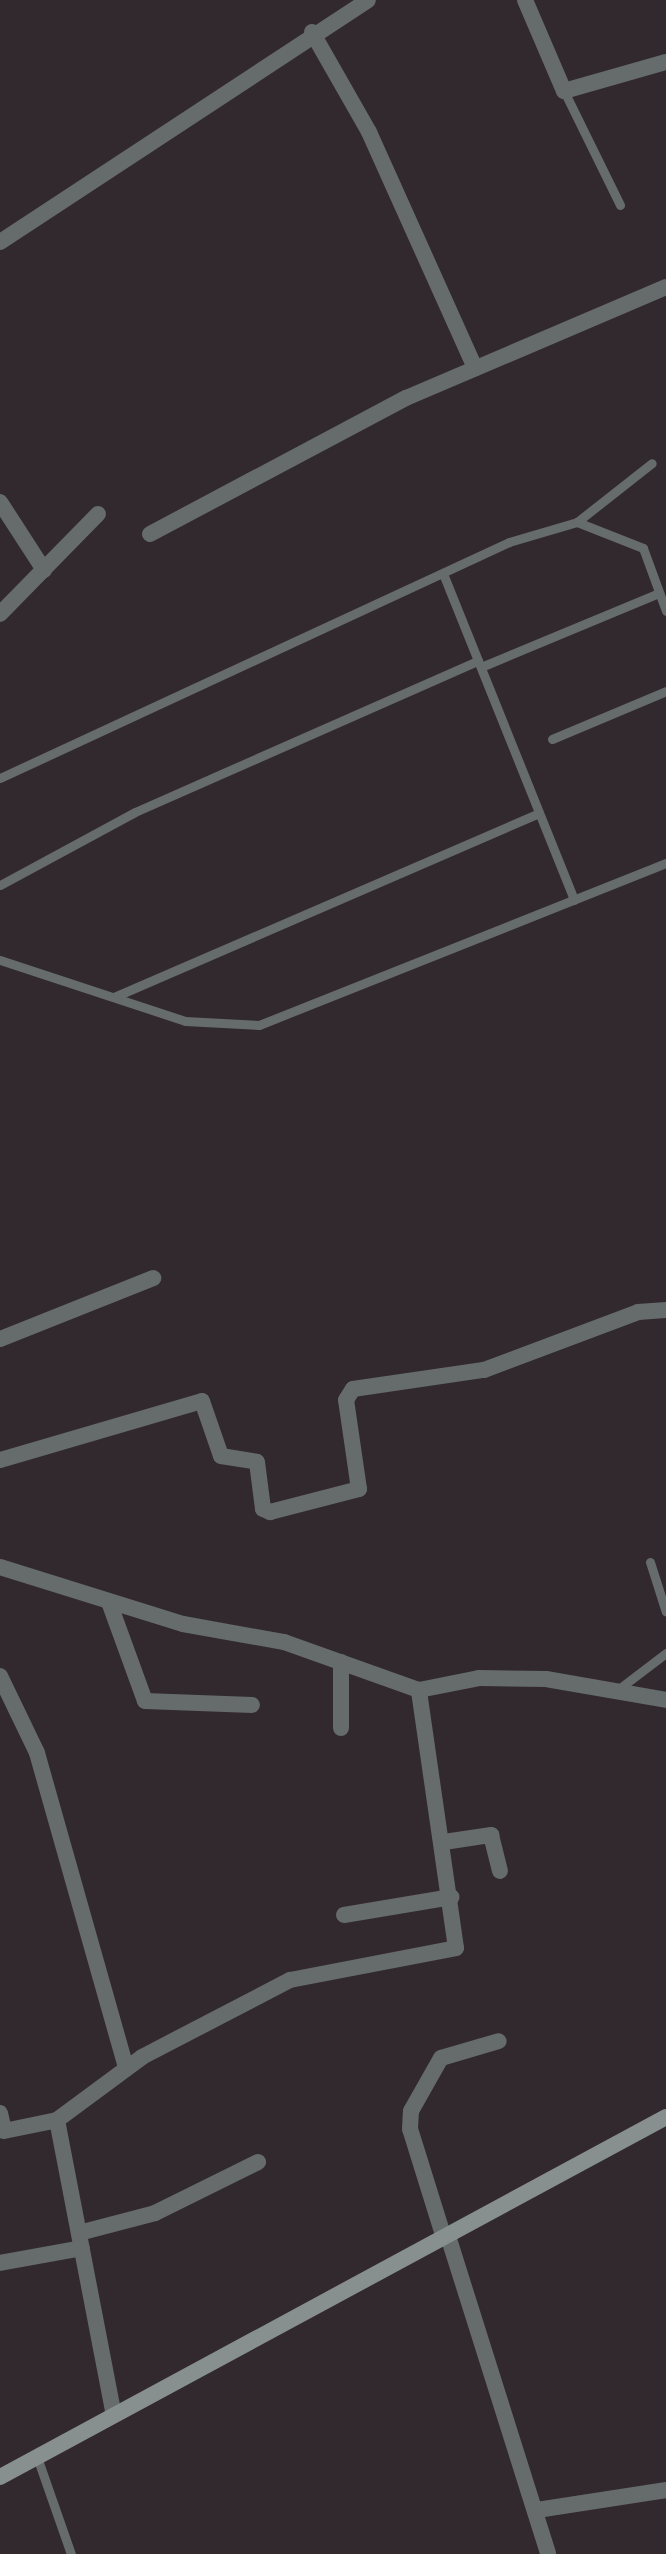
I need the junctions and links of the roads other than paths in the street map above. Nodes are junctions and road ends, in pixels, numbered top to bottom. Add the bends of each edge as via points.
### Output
1 (368, 0) edge
2 (525, 0) edge
3 (351, 3) edge
4 (312, 32) junction
5 (666, 62) edge
6 (564, 91) junction
7 (620, 205) dead end
8 (0, 242) edge
9 (666, 287) edge
10 (475, 368) junction
11 (652, 463) dead end
12 (0, 502) edge
13 (98, 514) dead end
14 (577, 522) junction
15 (150, 534) dead end
16 (44, 570) junction
17 (444, 576) junction
18 (659, 593) junction
19 (666, 611) edge
20 (0, 614) edge
21 (480, 664) junction
22 (666, 691) edge
23 (552, 739) dead end
24 (0, 778) edge
25 (539, 813) junction
26 (666, 863) edge
27 (0, 885) edge
28 (574, 900) junction
29 (0, 960) edge
30 (114, 997) junction
31 (153, 1278) dead end
32 (666, 1310) edge
33 (0, 1339) edge
34 (0, 1460) edge
35 (650, 1562) dead end
36 (0, 1567) edge
37 (109, 1602) junction
38 (666, 1612) edge
39 (666, 1653) edge
40 (341, 1662) junction
41 (0, 1676) edge
42 (419, 1690) junction
43 (616, 1691) junction
44 (666, 1700) edge
45 (252, 1705) dead end
46 (341, 1728) dead end
47 (444, 1842) junction
48 (500, 1871) dead end
49 (451, 1897) junction
50 (344, 1915) dead end
51 (499, 2041) dead end
52 (126, 2068) junction
53 (0, 2113) edge
54 (57, 2120) junction
55 (665, 2120) edge
56 (2, 2132) edge
57 (258, 2162) dead end
58 (446, 2237) junction
59 (81, 2240) junction
60 (0, 2263) edge
61 (114, 2415) junction
62 (37, 2457) junction
63 (0, 2477) edge
64 (666, 2490) edge
65 (537, 2510) junction
66 (71, 2554) edge
67 (548, 2554) edge

1 - 3 street
2 - 6 street
3 - 4 street
4 - 8 street
4 - 10 street via 369,132
5 - 6 street
6 - 7 lane
9 - 10 street
10 - 15 street via 244,479
11 - 14 lane
12 - 16 street
13 - 16 street
14 - 17 lane via 509,542
14 - 18 lane via 643,548
16 - 20 street
17 - 21 lane
17 - 24 lane
18 - 19 lane
18 - 21 lane
21 - 25 lane
21 - 27 lane via 135,812
22 - 23 lane
25 - 28 lane
25 - 30 lane
26 - 28 lane
28 - 30 lane via 259,1025 207,1025
29 - 30 lane
31 - 33 street
32 - 34 street via 638,1312 484,1370 353,1389 346,1400 359,1489 270,1512 263,1509 257,1462 221,1456 202,1401
35 - 38 lane
36 - 37 street
37 - 40 street
37 - 45 street via 145,1701
39 - 43 lane
40 - 42 street
40 - 46 street
41 - 52 street via 37,1753
42 - 43 street via 479,1678
42 - 47 street
43 - 44 street
47 - 48 street via 491,1835
47 - 49 street
49 - 50 street
49 - 52 street via 456,1940 446,1955 290,1980
51 - 58 street via 441,2058 411,2111 410,2129
52 - 54 street
53 - 56 street
54 - 56 street
54 - 59 street
55 - 58 street
57 - 59 street via 155,2213
58 - 61 street
58 - 65 street
59 - 60 street
59 - 61 street
61 - 62 street
62 - 63 street
62 - 66 lane
64 - 65 street
65 - 67 street

